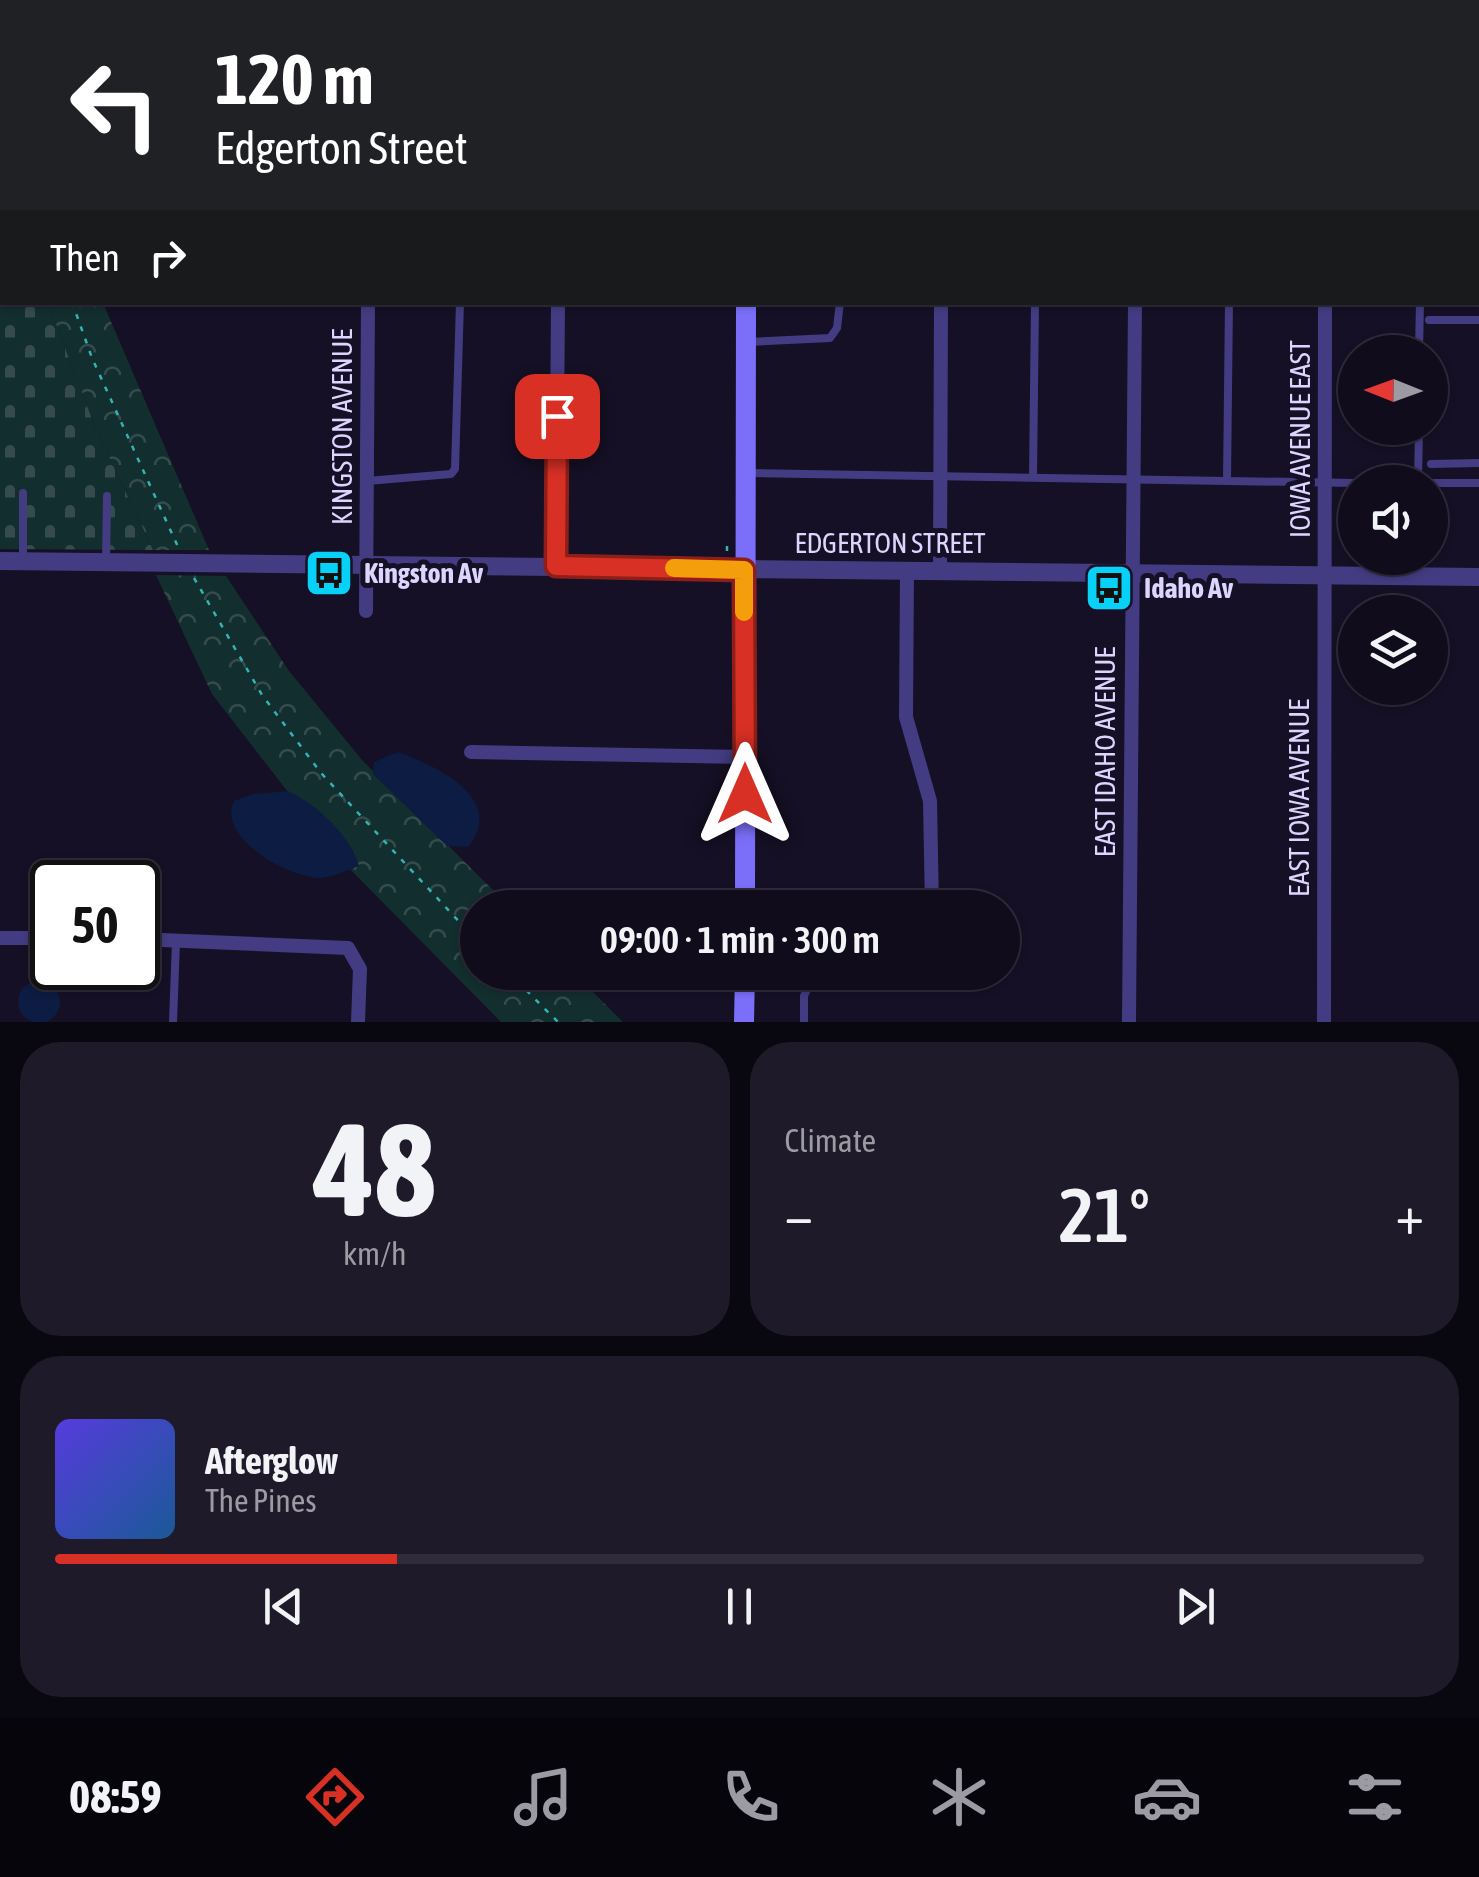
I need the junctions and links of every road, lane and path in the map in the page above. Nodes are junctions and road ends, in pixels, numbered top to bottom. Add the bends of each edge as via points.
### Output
1 (73, 305) edge
2 (368, 305) edge
3 (460, 305) edge
4 (558, 305) edge
5 (746, 305) edge
6 (840, 305) edge
7 (941, 305) edge
8 (1035, 305) edge
9 (1135, 305) edge
10 (1229, 305) edge
11 (1326, 305) edge
12 (1420, 305) edge
13 (1429, 320) dead end
14 (1479, 320) edge
15 (1420, 335) edge
16 (746, 342) junction
17 (1479, 463) edge
18 (1431, 464) dead end
19 (745, 473) junction
20 (940, 476) junction
21 (1034, 477) junction
22 (1132, 478) junction
23 (367, 480) junction
24 (1227, 480) junction
25 (1324, 482) junction
26 (1338, 482) edge
27 (1448, 483) edge
28 (1479, 483) edge
29 (24, 493) dead end
30 (107, 496) dead end
31 (731, 537) dead end
32 (727, 551) dead end
33 (182, 554) dead end
34 (0, 560) edge
35 (23, 561) junction
36 (106, 562) junction
37 (366, 564) junction
38 (556, 566) junction
39 (744, 570) junction
40 (907, 570) junction
41 (940, 571) junction
42 (1131, 573) junction
43 (1324, 575) junction
44 (193, 576) dead end
45 (1479, 577) edge
46 (366, 612) dead end
47 (471, 752) dead end
48 (744, 756) junction
49 (745, 890) edge
50 (932, 890) edge
51 (460, 923) edge
52 (0, 938) edge
53 (30, 938) edge
54 (160, 939) edge
55 (176, 939) junction
56 (526, 990) edge
57 (744, 990) edge
58 (807, 990) edge
59 (172, 1022) edge
60 (358, 1022) edge
61 (558, 1022) edge
62 (744, 1022) edge
63 (804, 1022) edge
64 (1129, 1022) edge
65 (1324, 1022) edge

1 - 33 path
2 - 23 street, KINGSTON AVENUE
3 - 23 lane via 456,470
4 - 38 street
5 - 16 main road
6 - 16 lane via 830,338
7 - 20 street
8 - 21 lane
9 - 22 street, EAST IDAHO AVENUE
10 - 24 lane
11 - 25 street, IOWA AVENUE EAST
12 - 15 lane
13 - 14 lane
16 - 19 main road
17 - 18 lane
19 - 20 lane
19 - 39 main road
20 - 21 lane
20 - 41 street
21 - 22 lane
22 - 24 lane
22 - 42 street, EAST IDAHO AVENUE
23 - 37 street, KINGSTON AVENUE
24 - 25 lane
25 - 26 lane
25 - 43 street, IOWA AVENUE EAST
27 - 28 lane
29 - 35 lane
30 - 36 lane
31 - 32 path
34 - 35 street, EDGERTON STREET
35 - 36 street, EDGERTON STREET
36 - 37 street, EDGERTON STREET
37 - 38 street, EDGERTON STREET
37 - 46 street, KINGSTON AVENUE
38 - 39 street, EDGERTON STREET
39 - 40 street, EDGERTON STREET
39 - 48 main road
40 - 41 street, EDGERTON STREET
40 - 50 street via 906,717 930,800
41 - 42 street, EDGERTON STREET
42 - 43 street, EDGERTON STREET
42 - 64 street, EAST IDAHO AVENUE
43 - 45 street, EDGERTON STREET
43 - 65 street, EAST IOWA AVENUE
44 - 51 path via 262,696 321,773
47 - 48 street
48 - 49 main road
52 - 53 street
54 - 55 street
55 - 59 lane
55 - 60 street via 342,946 354,953 360,969
56 - 61 path
57 - 62 main road
58 - 63 lane

